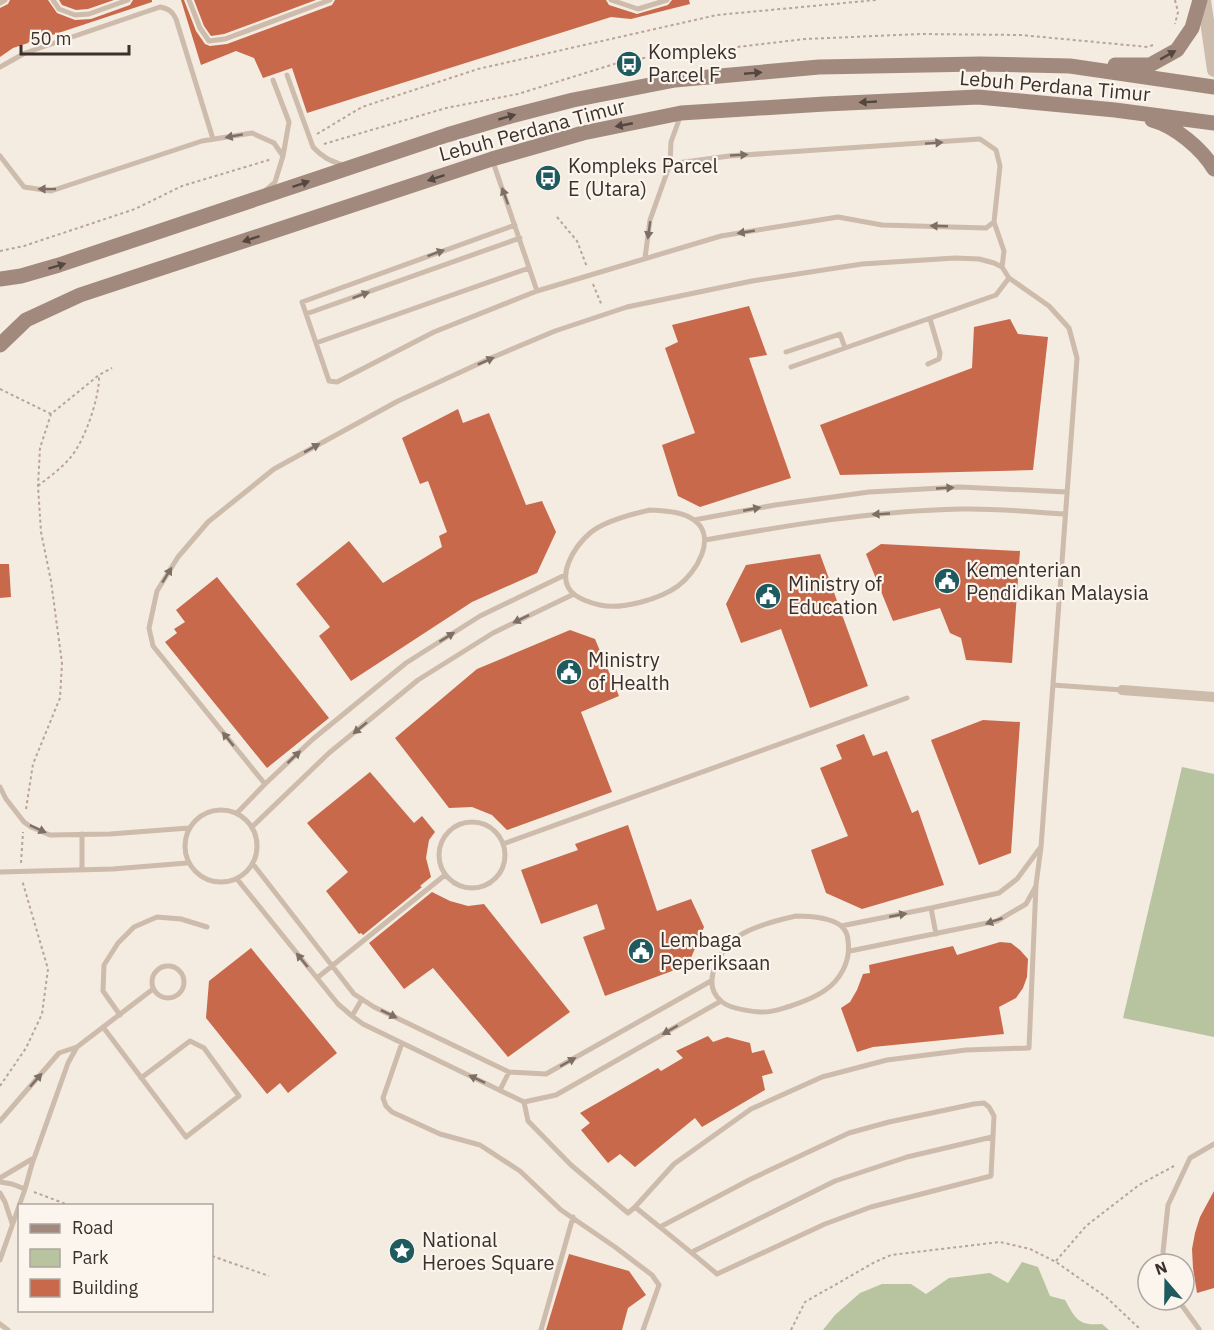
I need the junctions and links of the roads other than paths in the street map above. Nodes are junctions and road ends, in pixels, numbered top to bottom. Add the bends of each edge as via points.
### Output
1 (5, 0) edge
2 (52, 0) edge
3 (128, 0) edge
4 (189, 0) edge
5 (330, 0) edge
6 (610, 0) edge
7 (667, 0) edge
8 (1202, 0) edge
9 (0, 3) edge
10 (1070, 66) junction
11 (0, 67) edge
12 (1214, 70) edge
13 (287, 75) dead end
14 (273, 80) dead end
15 (1214, 87) edge
16 (1115, 110) junction
17 (681, 113) junction
18 (1214, 123) edge
19 (213, 139) junction
20 (0, 156) edge
21 (283, 156) junction
22 (492, 159) junction
23 (670, 164) junction
24 (351, 167) junction
25 (1214, 169) edge
26 (253, 200) junction
27 (994, 222) junction
28 (515, 225) junction
29 (520, 238) junction
30 (645, 258) junction
31 (1002, 267) junction
32 (530, 268) junction
33 (1009, 278) junction
34 (0, 279) edge
35 (537, 291) junction
36 (306, 314) junction
37 (930, 319) junction
38 (316, 343) junction
39 (0, 345) edge
40 (845, 348) junction
41 (786, 352) dead end
42 (928, 364) dead end
43 (791, 368) dead end
44 (1067, 492) junction
45 (1065, 514) junction
46 (694, 520) junction
47 (705, 540) junction
48 (565, 575) junction
49 (574, 594) junction
50 (1053, 685) junction
51 (1122, 690) joint
52 (1214, 697) edge
53 (907, 698) dead end
54 (265, 784) junction
55 (0, 787) edge
56 (237, 813) junction
57 (252, 827) junction
58 (189, 828) junction
59 (82, 834) junction
60 (503, 844) junction
61 (1041, 847) junction
62 (188, 863) junction
63 (253, 864) junction
64 (82, 869) junction
65 (0, 872) edge
66 (445, 875) junction
67 (237, 879) junction
68 (1036, 885) junction
69 (932, 908) junction
70 (841, 926) junction
71 (207, 927) dead end
72 (936, 934) junction
73 (850, 951) junction
74 (332, 966) junction
75 (317, 978) junction
76 (711, 981) junction
77 (153, 989) junction
78 (362, 999) junction
79 (721, 1001) junction
80 (120, 1015) junction
81 (352, 1016) junction
82 (104, 1027) junction
83 (402, 1043) junction
84 (77, 1047) junction
85 (509, 1072) junction
86 (141, 1078) junction
87 (500, 1090) junction
88 (524, 1102) junction
89 (0, 1121) edge
90 (992, 1137) junction
91 (1214, 1144) edge
92 (34, 1156) junction
93 (0, 1180) edge
94 (25, 1189) junction
95 (0, 1193) edge
96 (20, 1204) edge
97 (635, 1207) junction
98 (18, 1208) edge
99 (573, 1217) junction
100 (12, 1225) junction
101 (660, 1227) junction
102 (692, 1252) junction
103 (1163, 1252) edge
104 (0, 1260) edge
105 (1187, 1312) edge
106 (0, 1324) edge
107 (1199, 1329) edge
108 (8, 1330) edge
109 (541, 1330) edge
110 (644, 1330) edge

1 - 9 lane
2 - 3 lane via 59,9 75,15
4 - 5 lane via 209,41 225,39
6 - 7 lane via 638,9
10 -> 8 main road via 1150,65 1178,50 1192,28
8 - 12 street
10 - 15 main road, Lebuh Perdana Timur
24 -> 10 main road, Lebuh Perdana Timur via 512,116 675,80 819,67
11 - 19 lane via 36,49 160,7 168,9 176,20
13 - 24 lane via 313,147 329,161
14 - 21 lane via 289,122
16 -> 17 main road, Lebuh Perdana Timur via 978,97
16 - 18 main road, Lebuh Perdana Timur
16 - 25 main road via 1171,128 1195,146
17 -> 22 main road, Lebuh Perdana Timur via 583,133
17 - 23 lane via 671,142
19 -> 20 lane via 51,191 24,187
21 -> 19 lane via 274,142 252,133
21 - 26 lane via 275,182
28 -> 22 lane
22 -> 39 main road, Lebuh Perdana Timur via 80,295 26,320
23 -> 27 lane via 729,156 980,139 996,150 1000,166
23 -> 30 lane via 650,220
26 -> 24 main road, Lebuh Perdana Timur
34 -> 26 main road, Lebuh Perdana Timur via 58,265
27 -> 30 lane via 986,228 882,225 838,218 721,236
27 - 31 lane via 1004,251
28 - 29 lane
36 -> 28 lane via 302,302
29 - 32 lane
36 -> 29 lane
30 - 35 lane
31 - 33 lane
54 -> 31 lane via 153,646 149,628 157,591 178,557 208,522 274,469 398,401 555,331 627,307 752,281 862,264 978,259
32 - 35 lane
32 - 38 lane
33 - 37 lane via 996,295
33 - 44 lane via 1049,306 1069,328 1077,358
35 - 38 lane via 434,332 337,382 327,378
36 - 38 lane
37 - 40 lane
37 - 42 lane via 940,353 939,359
40 - 41 lane via 840,334
40 - 43 lane
44 - 45 lane
46 -> 44 lane via 869,492 960,487
45 -> 47 lane via 961,509 870,514
45 - 50 lane
46 - 47 lane
46 - 48 lane via 650,510 603,525 579,544
47 - 49 lane via 692,572 669,592 619,607 588,602
48 - 49 lane
54 -> 48 lane via 406,663 480,616
49 -> 57 lane via 493,633 418,680 329,753
50 - 51 lane
50 - 61 lane
51 - 52 street
53 - 60 lane
54 - 56 lane
55 -> 59 lane via 31,827 50,835
56 - 57 lane
56 - 58 lane via 219,809 202,814
57 - 63 lane via 257,839
58 - 59 lane
58 - 62 lane via 184,845
59 - 64 lane
60 - 66 lane via 505,860 491,883 472,888 457,885
60 - 66 lane via 483,824 467,822 450,830 441,843 439,859
61 - 68 lane
61 - 69 lane via 1017,879 999,893
62 - 64 lane
62 - 67 lane via 200,877 218,883
63 - 67 lane
63 - 74 lane
64 - 65 lane
66 - 74 lane
75 -> 67 lane
68 -> 72 lane via 1026,904 997,921
68 - 97 lane via 1029,1048 887,1059 822,1077 751,1109 674,1164
70 -> 69 lane
69 - 72 lane
70 - 73 lane via 848,935
70 - 76 lane via 811,916 796,916 749,931 725,950
71 - 80 lane via 157,917 134,927 118,943 104,965 103,991
72 - 73 lane
73 - 79 lane via 838,977 815,997 765,1012
74 - 75 lane
74 - 78 lane
75 - 81 lane
76 - 79 lane
85 -> 76 lane via 546,1074
77 - 77 lane via 152,979 166,965 183,974 185,984 171,998 160,996
77 - 80 lane
78 - 81 lane
78 -> 85 lane
79 -> 88 lane via 556,1095
80 - 82 lane
81 - 83 lane
82 - 84 lane
82 - 86 lane
87 -> 83 lane
83 - 99 lane via 383,1098 386,1106 440,1134 480,1145 520,1171
89 -> 84 lane via 59,1053
84 - 92 lane
85 - 87 lane
86 - 86 lane via 190,1041 204,1048 238,1096 186,1137
87 - 88 lane
88 - 97 lane via 528,1121 572,1165 628,1213
90 - 101 lane via 994,1116 984,1103 859,1130
90 - 102 lane via 908,1157 835,1181
90 - 102 lane via 991,1176 871,1207 717,1274
91 - 103 lane via 1190,1158 1168,1204
92 - 93 lane
92 - 94 lane
93 - 94 lane
94 - 96 lane
95 - 100 lane
97 - 101 lane
98 - 100 lane
99 - 109 lane
99 - 110 lane via 652,1275 659,1285
100 - 104 lane
101 - 102 lane
105 - 107 lane
106 - 108 lane

